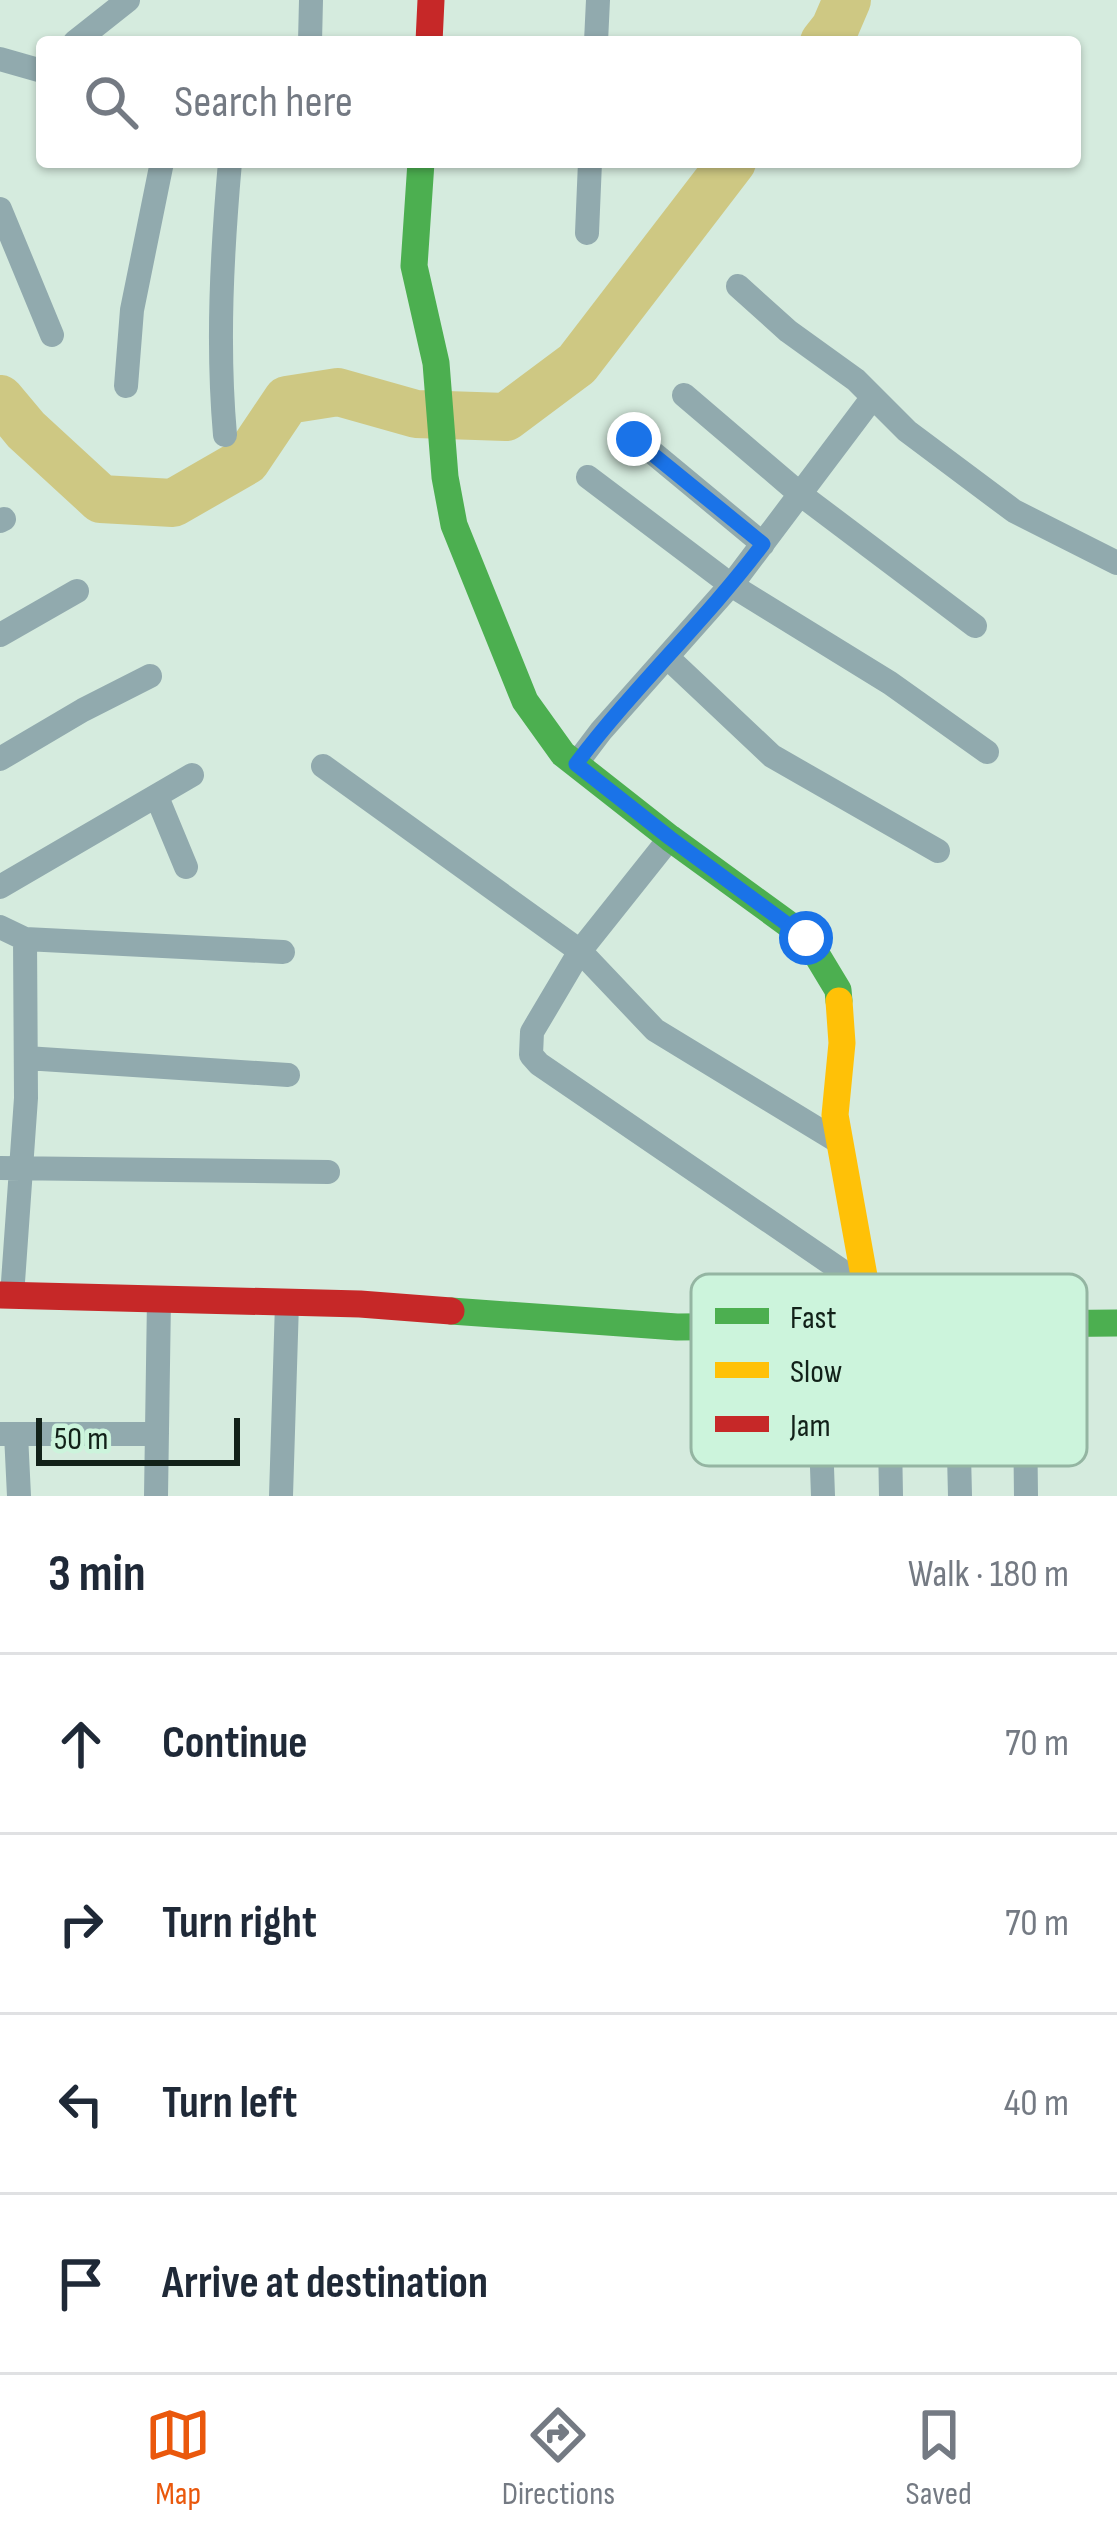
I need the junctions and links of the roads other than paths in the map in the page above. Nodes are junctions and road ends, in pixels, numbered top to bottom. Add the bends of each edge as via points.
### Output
1 (128, 0) edge
2 (310, 0) edge
3 (431, 0) edge
4 (598, 0) edge
5 (83, 36) edge
6 (310, 36) edge
7 (429, 36) edge
8 (596, 36) edge
9 (0, 59) edge
10 (36, 69) edge
11 (161, 168) edge
12 (230, 168) edge
13 (421, 168) edge
14 (590, 168) edge
15 (0, 209) edge
16 (587, 233) dead end
17 (738, 286) dead end
18 (52, 335) dead end
19 (127, 386) dead end
20 (684, 395) dead end
21 (873, 397) junction
22 (225, 435) dead end
23 (634, 439) dead end
24 (588, 477) dead end
25 (800, 494) junction
26 (763, 544) junction
27 (1117, 563) edge
28 (731, 585) junction
29 (77, 591) dead end
30 (975, 626) dead end
31 (0, 635) edge
32 (667, 657) junction
33 (150, 676) dead end
34 (987, 752) dead end
35 (0, 759) edge
36 (576, 764) junction
37 (323, 766) dead end
38 (192, 775) dead end
39 (157, 797) junction
40 (670, 838) junction
41 (938, 851) dead end
42 (186, 867) dead end
43 (0, 887) edge
44 (0, 927) edge
45 (25, 940) junction
46 (580, 951) junction
47 (283, 952) dead end
48 (26, 1058) junction
49 (288, 1075) dead end
50 (839, 1142) junction
51 (10, 1168) edge
52 (328, 1172) dead end
53 (846, 1274) edge
54 (862, 1274) edge
55 (6, 1296) edge
56 (159, 1299) junction
57 (287, 1303) junction
58 (1117, 1323) edge
59 (1087, 1324) edge
60 (691, 1327) edge
61 (8, 1434) edge
62 (157, 1434) junction
63 (822, 1466) edge
64 (890, 1466) edge
65 (959, 1466) edge
66 (1026, 1466) edge
67 (20, 1496) edge
68 (156, 1496) edge
69 (281, 1496) edge
70 (823, 1496) edge
71 (892, 1496) edge
72 (960, 1496) edge
73 (1026, 1496) edge

1 - 5 street
2 - 6 street
3 - 7 street
4 - 8 street
9 - 10 street
11 - 19 street via 132,310
12 - 22 street
13 - 36 street via 414,266 436,363 454,525 525,701
14 - 16 street
15 - 18 street
17 - 21 street
20 - 25 street
21 - 25 street
21 - 27 street via 1014,511
23 - 26 street
24 - 28 street
25 - 26 street
25 - 30 street
26 - 28 street
28 - 32 street
28 - 34 street
29 - 31 street
32 - 36 street
32 - 41 street via 772,756
33 - 35 street
36 - 40 street
37 - 46 street
38 - 39 street
39 - 42 street
39 - 43 street
40 - 46 street
40 - 50 street via 806,938 838,990
44 - 45 street
45 - 47 street
45 - 48 street
46 - 50 street via 655,1030
46 - 53 street via 532,1032 531,1055
48 - 49 street
48 - 51 street
50 - 54 street
51 - 52 street
51 - 55 street
55 - 56 street
56 - 57 street
56 - 62 street
57 - 60 street
57 - 69 street
58 - 59 street
61 - 62 street
61 - 67 street
62 - 68 street
63 - 70 street
64 - 71 street
65 - 72 street
66 - 73 street

